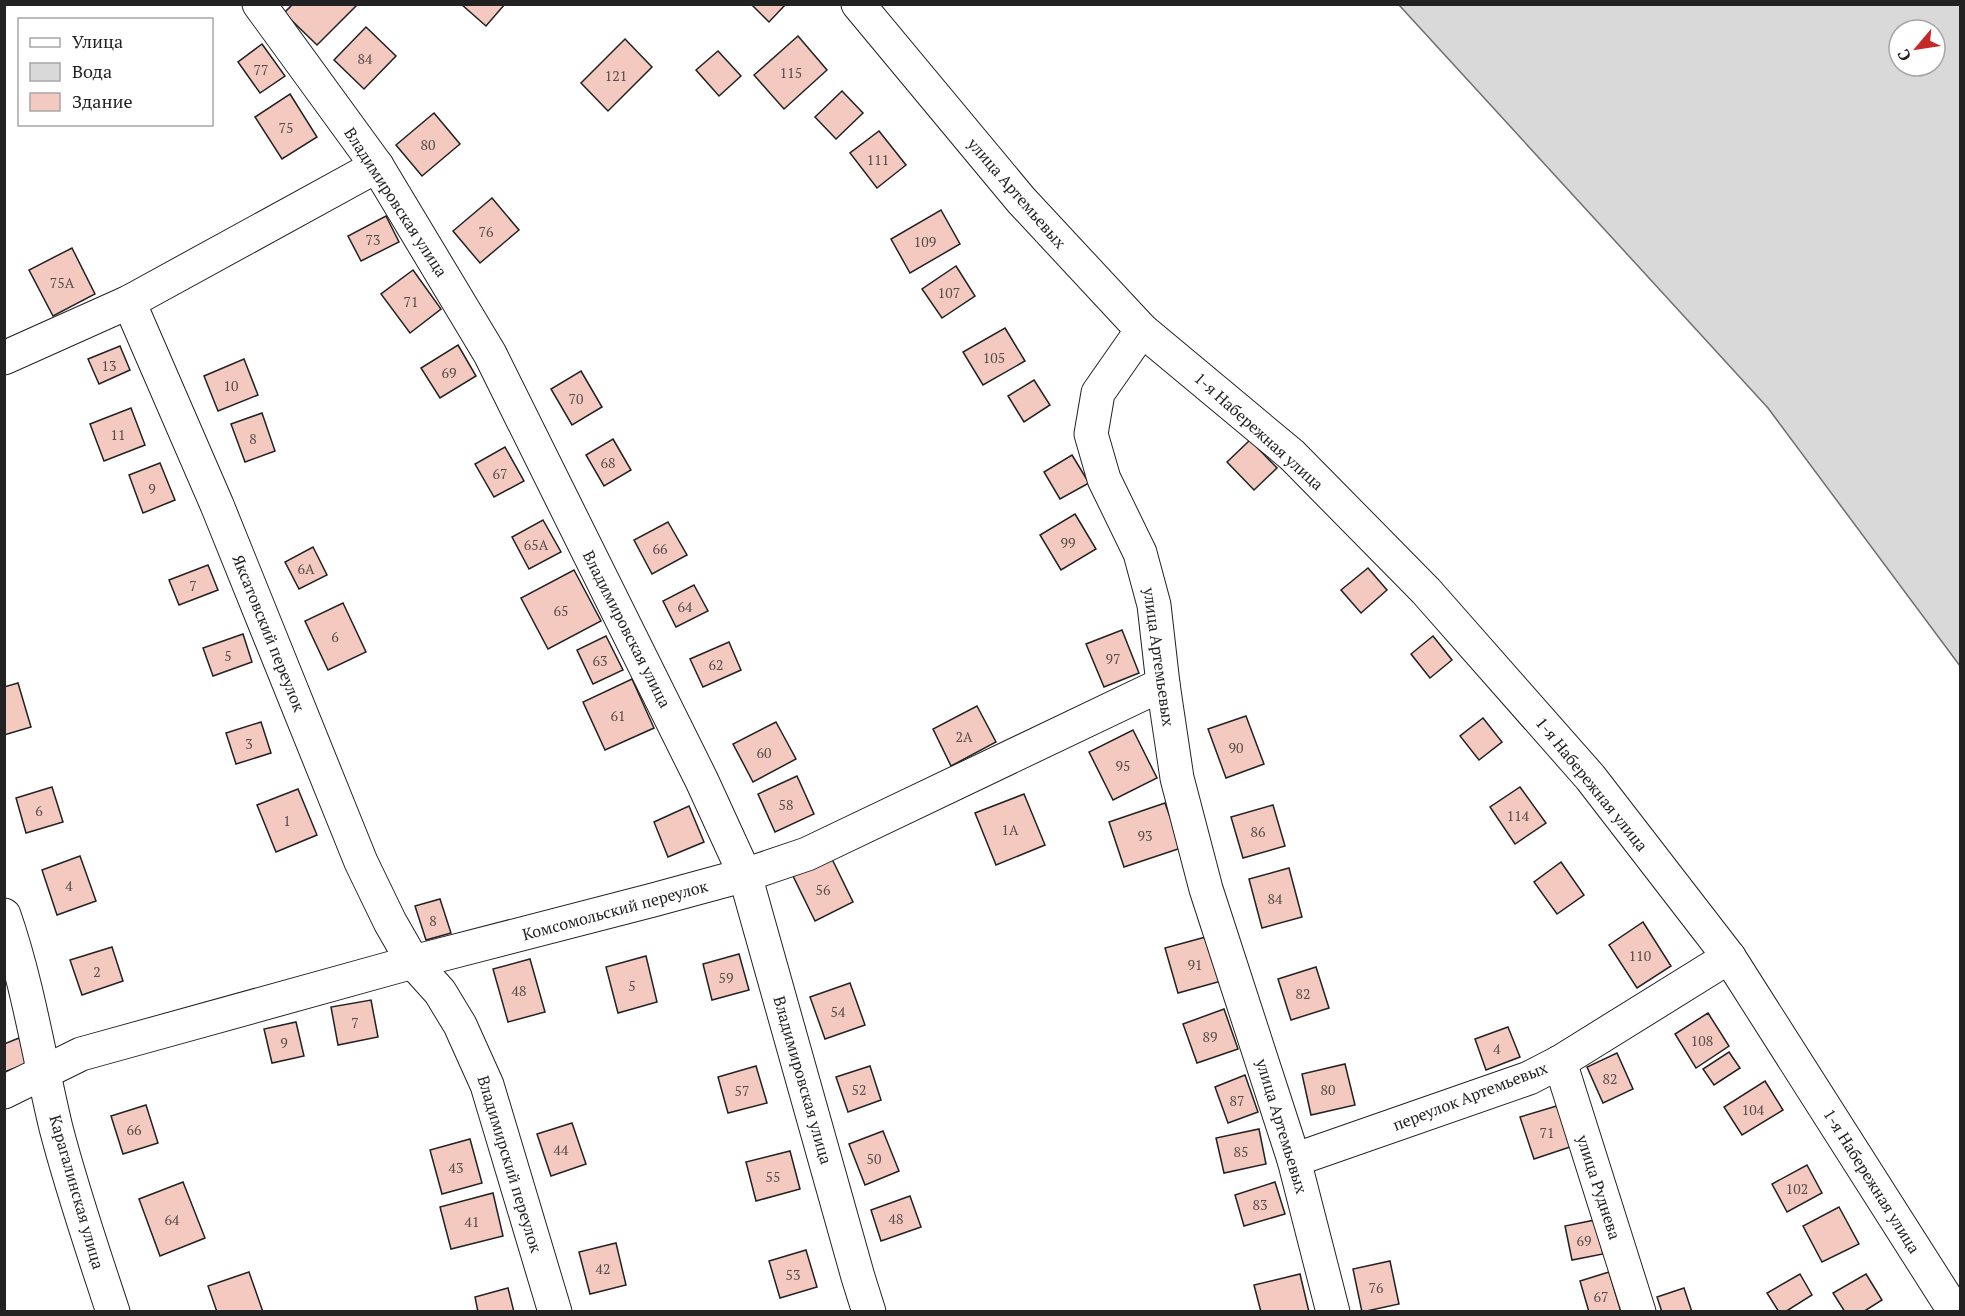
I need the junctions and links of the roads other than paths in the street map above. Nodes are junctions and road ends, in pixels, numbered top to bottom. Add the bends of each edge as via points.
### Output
1 (259, 4) edge
2 (858, 4) edge
3 (377, 166) junction
4 (129, 302) junction
5 (1142, 330) junction
6 (4, 358) edge
7 (1163, 684) junction
8 (745, 875) junction
9 (4, 915) edge
10 (1729, 957) junction
11 (413, 962) junction
12 (1560, 1062) junction
13 (44, 1072) junction
14 (4, 1092) edge
15 (1294, 1160) junction
16 (113, 1311) edge
17 (555, 1311) edge
18 (869, 1311) edge
19 (1333, 1311) edge
20 (1639, 1311) edge
21 (1955, 1311) edge

1 - 3 street, Владимировская улица
2 - 5 street, улица Артемьевых via 1021,200
3 - 4 street
3 - 8 street, Владимировская улица via 490,354
4 - 6 street
4 - 11 street, Яксатовский переулок via 217,505 361,862
5 - 7 street, улица Артемьевых via 1098,393 1091,434 1104,479 1140,553 1154,605
5 - 10 street, 1-я Набережная улица via 1292,455 1426,591 1590,777
7 - 8 street, Комсомольский переулок via 807,854
7 - 15 street, улица Артемьевых via 1177,778 1206,890
8 - 11 street, Комсомольский переулок
8 - 18 street, Владимировская улица
9 - 13 street, Карагалинская улица
10 - 12 street, переулок Артемьевых
10 - 21 street, 1-я Набережная улица
11 - 13 street, Комсомольский переулок via 81,1054
11 - 17 street, Владимирский переулок via 440,992 460,1025 487,1085
12 - 15 street, переулок Артемьевых via 1528,1078
12 - 20 street, улица Руднева
13 - 14 street, Комсомольский переулок
13 - 16 street, Карагалинская улица via 81,1217
15 - 19 street, улица Артемьевых

